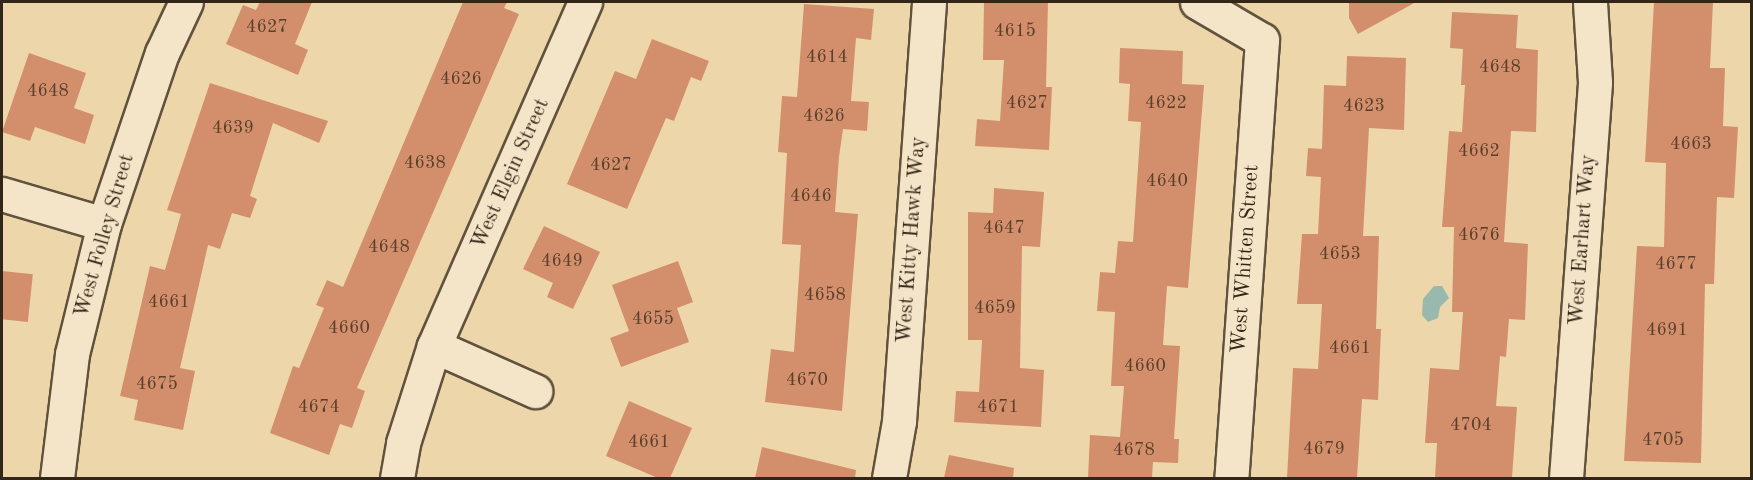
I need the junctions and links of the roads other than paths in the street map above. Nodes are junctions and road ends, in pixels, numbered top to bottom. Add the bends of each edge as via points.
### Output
1 (186, 2) edge
2 (585, 2) edge
3 (929, 2) edge
4 (1197, 2) edge
5 (1590, 2) edge
6 (2, 194) edge
7 (104, 224) junction
8 (434, 346) junction
9 (535, 392) dead end
10 (57, 478) edge
11 (397, 478) edge
12 (889, 478) edge
13 (1231, 478) edge
14 (1566, 478) edge

1 - 7 street, West Folley Street via 162,53
2 - 8 street, West Elgin Street
3 - 12 street, West Kitty Hawk Way via 899,421
4 - 13 street, West Whitten Street via 1262,39
5 - 14 street, West Earhart Way via 1595,82
6 - 7 street
7 - 10 street, West Folley Street via 72,354
8 - 9 street
8 - 11 street, West Elgin Street via 403,442

